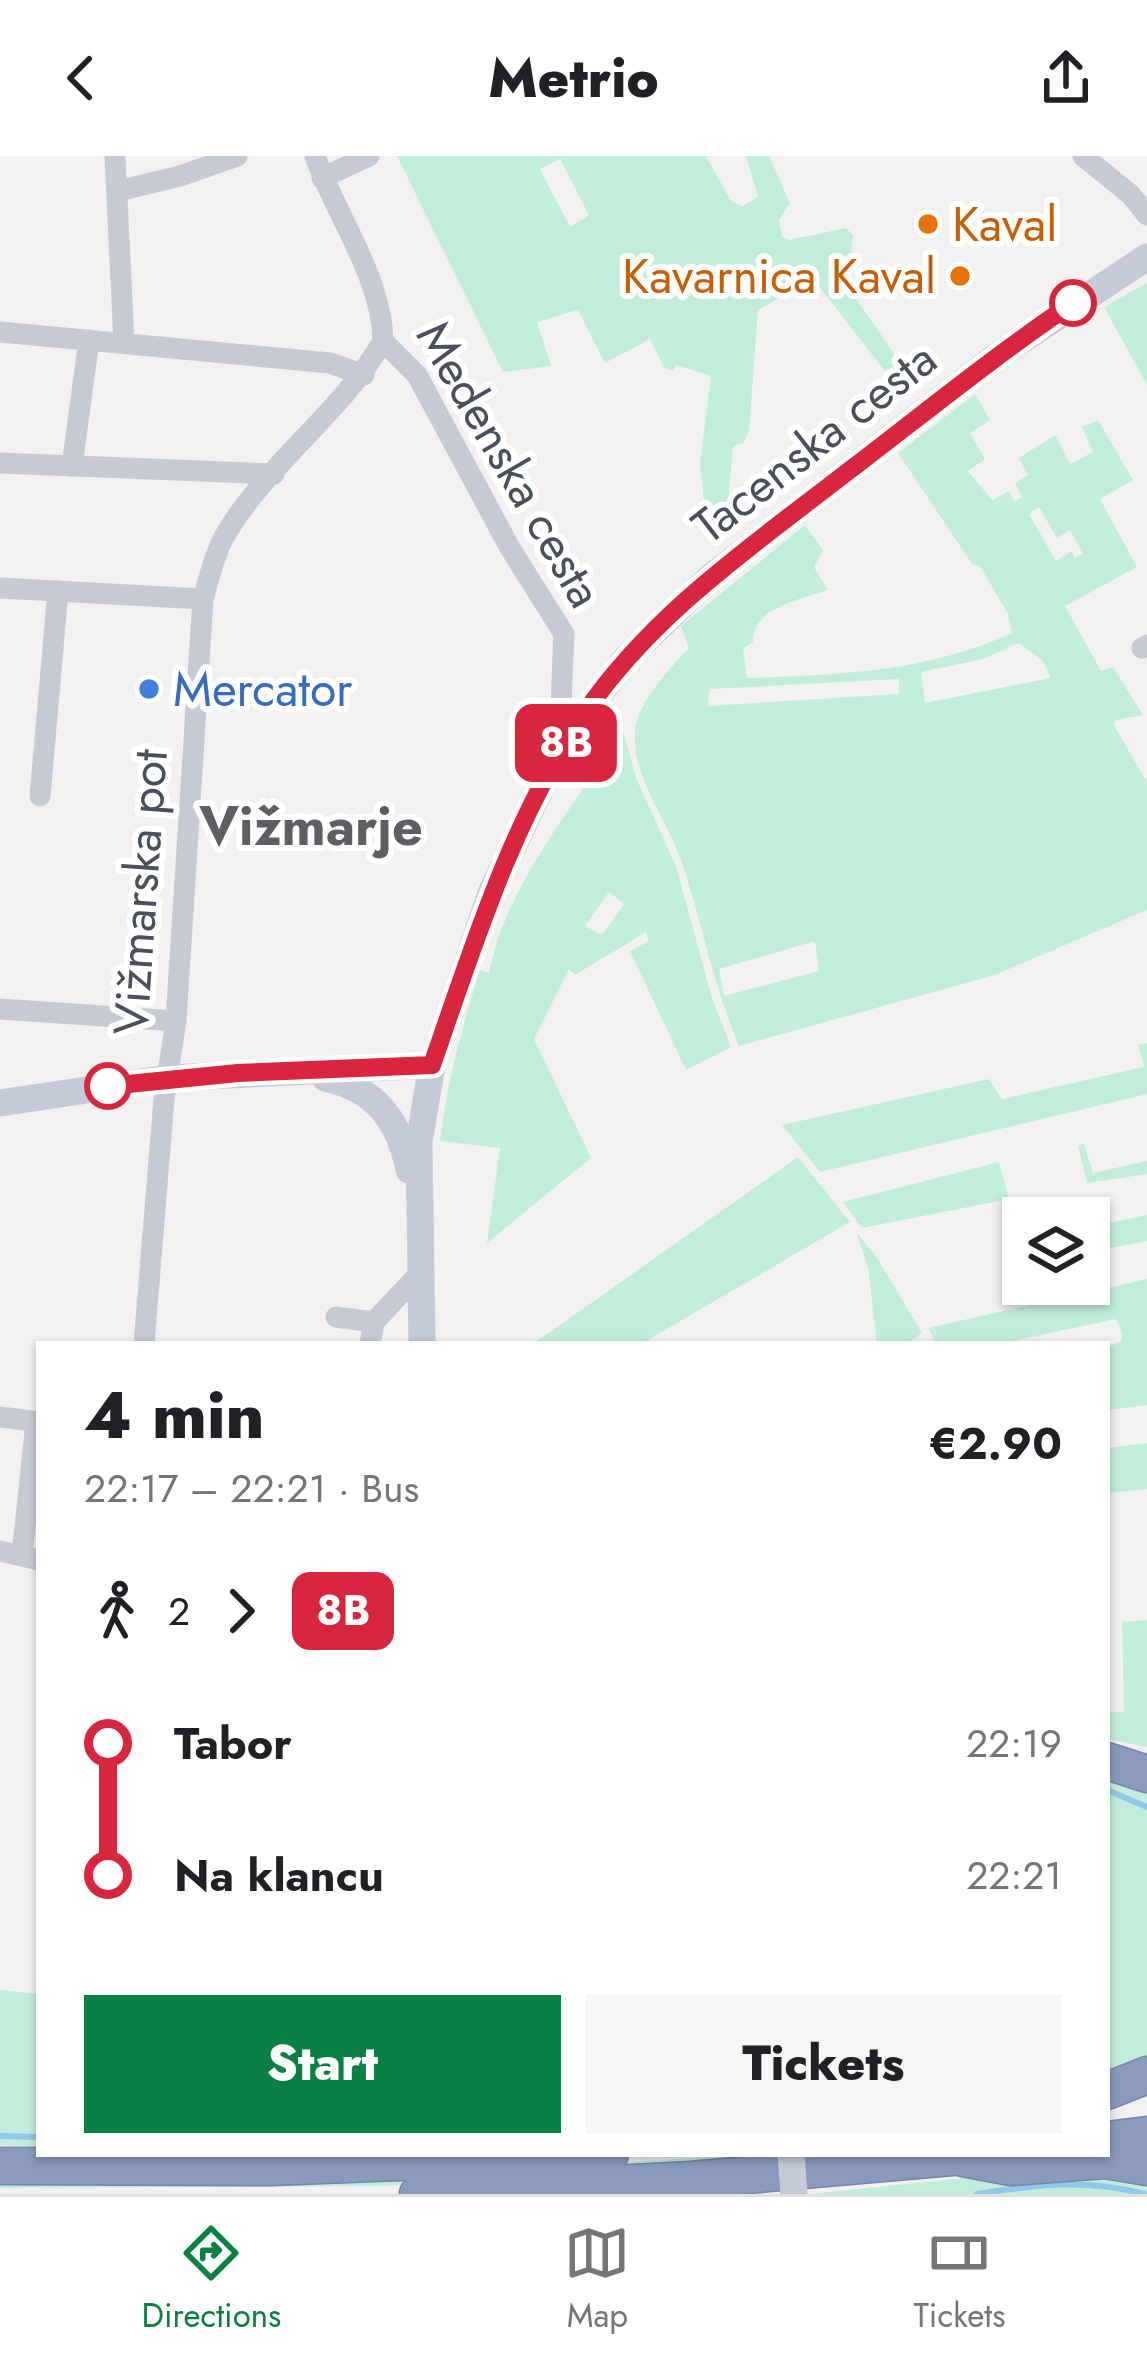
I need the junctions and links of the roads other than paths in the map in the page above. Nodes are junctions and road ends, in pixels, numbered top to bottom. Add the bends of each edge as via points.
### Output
1 (116, 156) edge
2 (237, 156) edge
3 (369, 156) edge
4 (1083, 156) edge
5 (319, 167) edge
6 (118, 191) junction
7 (1147, 215) edge
8 (1147, 257) edge
9 (0, 332) edge
10 (89, 340) junction
11 (383, 341) junction
12 (124, 344) junction
13 (364, 375) junction
14 (0, 463) edge
15 (72, 466) junction
16 (274, 474) junction
17 (0, 588) edge
18 (58, 591) junction
19 (202, 598) junction
20 (575, 728) junction
21 (40, 796) dead end
22 (0, 1009) edge
23 (176, 1021) junction
24 (432, 1065) junction
25 (303, 1073) junction
26 (168, 1078) junction
27 (0, 1103) edge
28 (420, 1234) junction
29 (420, 1273) junction
30 (336, 1317) dead end
31 (372, 1333) edge
32 (144, 1341) edge
33 (422, 1341) edge
34 (0, 1417) edge
35 (36, 1422) edge
36 (36, 1430) edge
37 (20, 1555) edge
38 (1110, 1762) edge
39 (1147, 1774) edge
40 (1147, 2075) edge
41 (1110, 2090) edge
42 (1147, 2103) edge
43 (1110, 2108) edge
44 (1147, 2135) edge
45 (1110, 2140) edge
46 (532, 2157) edge
47 (791, 2157) edge
48 (951, 2157) edge
49 (979, 2157) edge
50 (0, 2166) edge
51 (1147, 2168) edge
52 (418, 2194) edge
53 (794, 2194) edge

1 - 6 street
2 - 6 street
3 - 5 street, Medenska cesta
4 - 7 street
5 - 11 street, Medenska cesta via 375,294
6 - 12 street
8 - 20 main road, Tacenska cesta via 1010,347 711,577 626,660
9 - 10 street
10 - 12 street
10 - 15 street
11 - 13 street, Vižmarska pot
11 - 20 street, Medenska cesta via 418,375 563,634 561,703
12 - 13 street via 330,363
13 - 16 street, Vižmarska pot
14 - 15 street
15 - 16 street
16 - 19 street, Vižmarska pot via 222,541
17 - 18 street
18 - 19 street
18 - 21 street
19 - 23 street, Vižmarska pot
20 - 24 main road, Tacenska cesta via 493,891
22 - 23 street
23 - 26 street, Vižmarska pot
24 - 25 main road
24 - 28 main road, Tacenska cesta via 419,1142
25 - 26 main road
25 - 28 main road via 359,1088 386,1111 403,1142
26 - 27 main road
26 - 32 street, Vižmarska pot
28 - 29 main road
29 - 31 street
29 - 33 main road
30 - 31 street
34 - 35 street
36 - 37 street
38 - 39 highway
40 - 41 highway
42 - 43 highway
44 - 45 highway
46 - 50 highway
47 - 53 main road, bridge
48 - 52 highway
49 - 51 highway via 1011,2167 1105,2160

